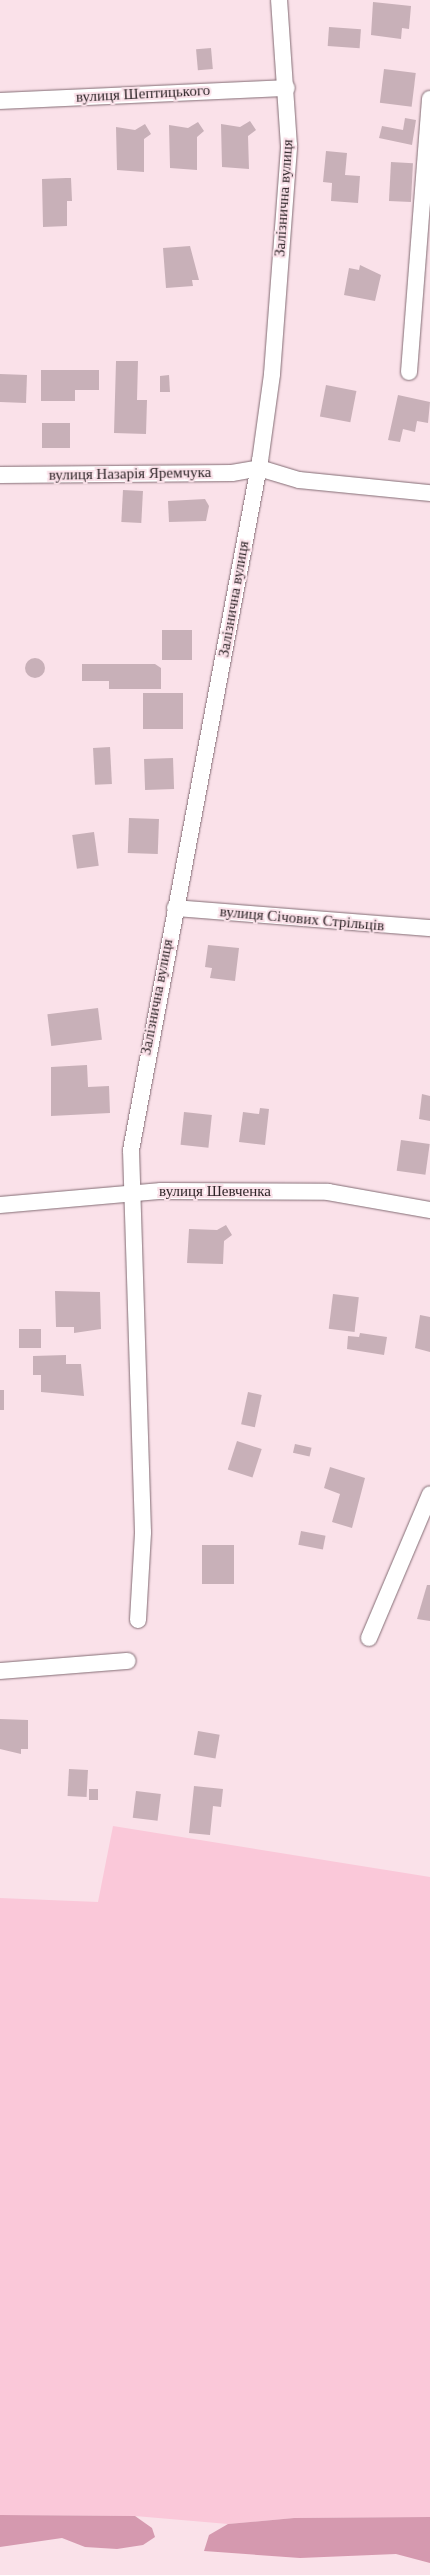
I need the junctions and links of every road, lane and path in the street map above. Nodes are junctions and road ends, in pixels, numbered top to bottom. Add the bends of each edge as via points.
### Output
1 (279, 0) edge
2 (287, 88) junction
3 (430, 99) edge
4 (0, 101) edge
5 (409, 372) dead end
6 (259, 468) junction
7 (0, 475) edge
8 (430, 493) edge
9 (175, 908) junction
10 (430, 928) edge
11 (135, 1193) junction
12 (0, 1205) edge
13 (430, 1210) edge
14 (430, 1494) edge
15 (138, 1620) dead end
16 (369, 1638) dead end
17 (128, 1660) dead end
18 (0, 1671) edge

1 - 2 street, Залізнична вулиця
2 - 4 street, вулиця Шептицького
2 - 6 street, Залізнична вулиця via 289,146 272,374
3 - 5 street
6 - 7 street, вулиця Назарія Яремчука via 232,473
6 - 8 street via 299,480
6 - 9 street, Залізнична вулиця
9 - 10 street, вулиця Січових Стрільців
9 - 11 street, Залізнична вулиця via 131,1150
11 - 12 street, вулиця Шевченка
11 - 13 street, вулиця Шевченка via 328,1192
11 - 15 street, Залізнична вулиця via 143,1532
14 - 16 street
17 - 18 street

